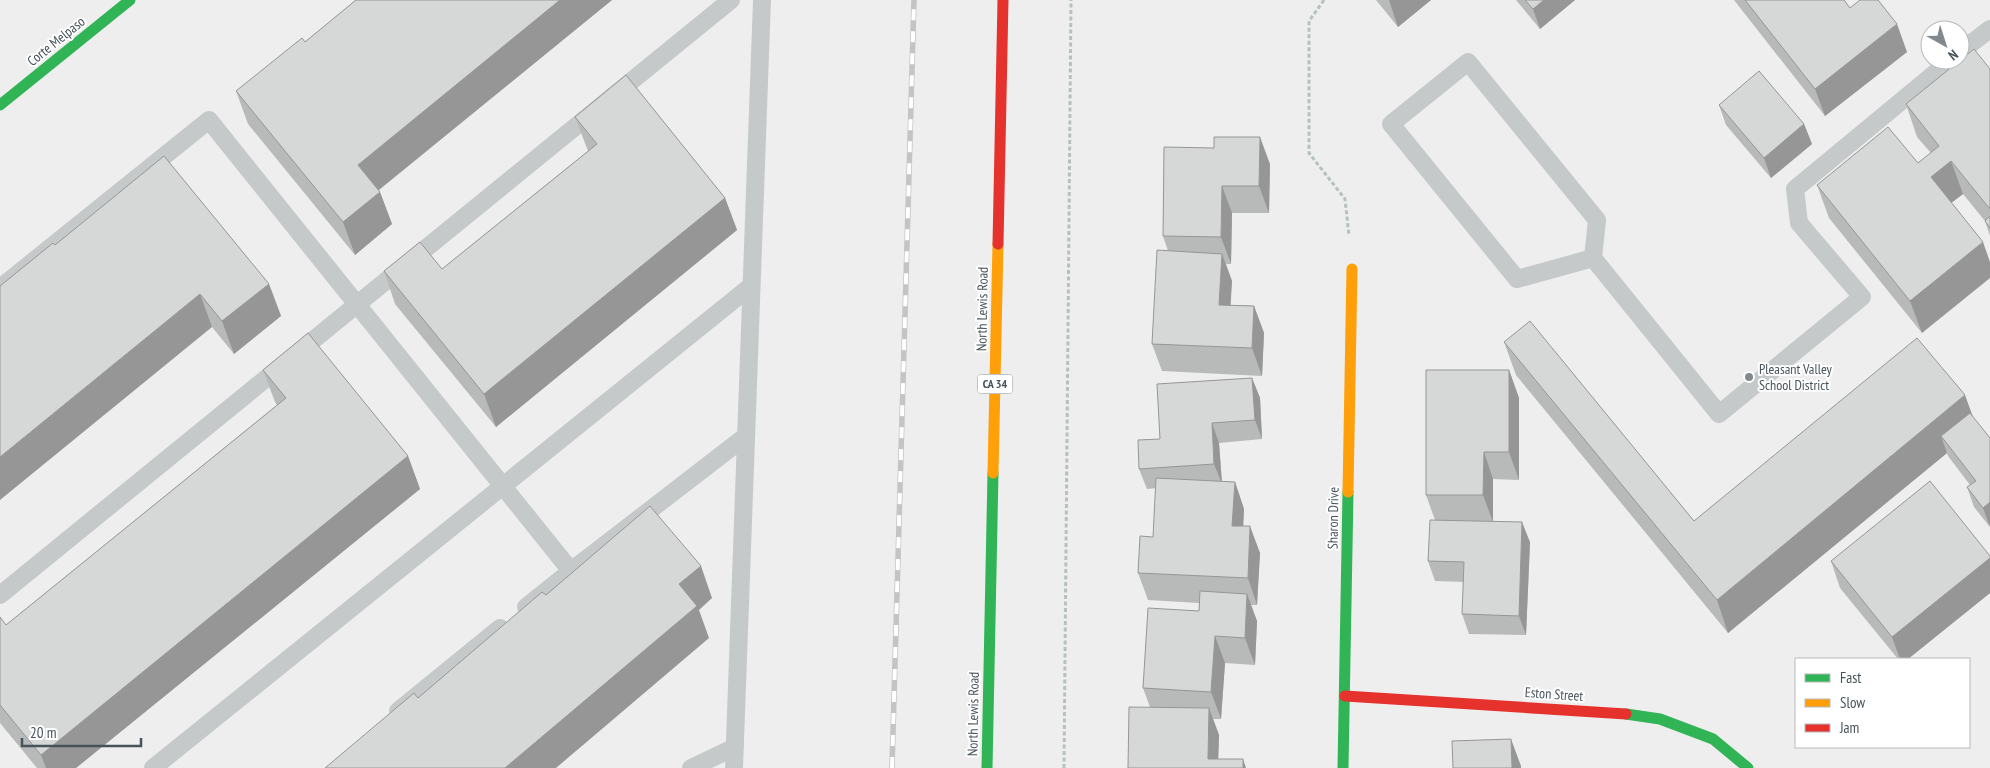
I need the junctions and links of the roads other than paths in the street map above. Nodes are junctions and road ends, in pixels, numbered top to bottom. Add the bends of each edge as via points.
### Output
1 (130, 0) edge
2 (731, 0) edge
3 (762, 0) edge
4 (1003, 0) edge
5 (1990, 29) edge
6 (1970, 44) edge
7 (1939, 70) edge
8 (0, 104) edge
9 (1593, 258) junction
10 (1352, 269) road end
11 (751, 286) junction
12 (0, 288) edge
13 (357, 304) junction
14 (746, 436) junction
15 (503, 486) junction
16 (571, 571) junction
17 (0, 595) edge
18 (1345, 696) junction
19 (388, 719) edge
20 (734, 747) junction
21 (153, 768) edge
22 (691, 768) edge
23 (734, 768) edge
24 (987, 768) edge
25 (1343, 768) edge
26 (1748, 768) edge

1 - 8 street, Corte Melpaso
2 - 13 lane
3 - 11 lane
4 - 24 street, North Lewis Road / CA 34
5 - 6 lane
7 - 9 lane via 1795,189 1799,223 1862,297 1719,414
9 - 9 lane via 1597,220 1468,62 1390,124 1517,279
10 - 18 street, Sharon Drive
11 - 14 lane
11 - 15 lane
12 - 13 lane via 209,120
13 - 15 lane
13 - 17 lane
14 - 16 lane
14 - 20 lane
15 - 16 lane
15 - 21 lane
16 - 19 lane
18 - 25 street, Sharon Drive
18 - 26 street, Eston Street via 1611,712 1660,719 1713,738
20 - 22 lane
20 - 23 lane

